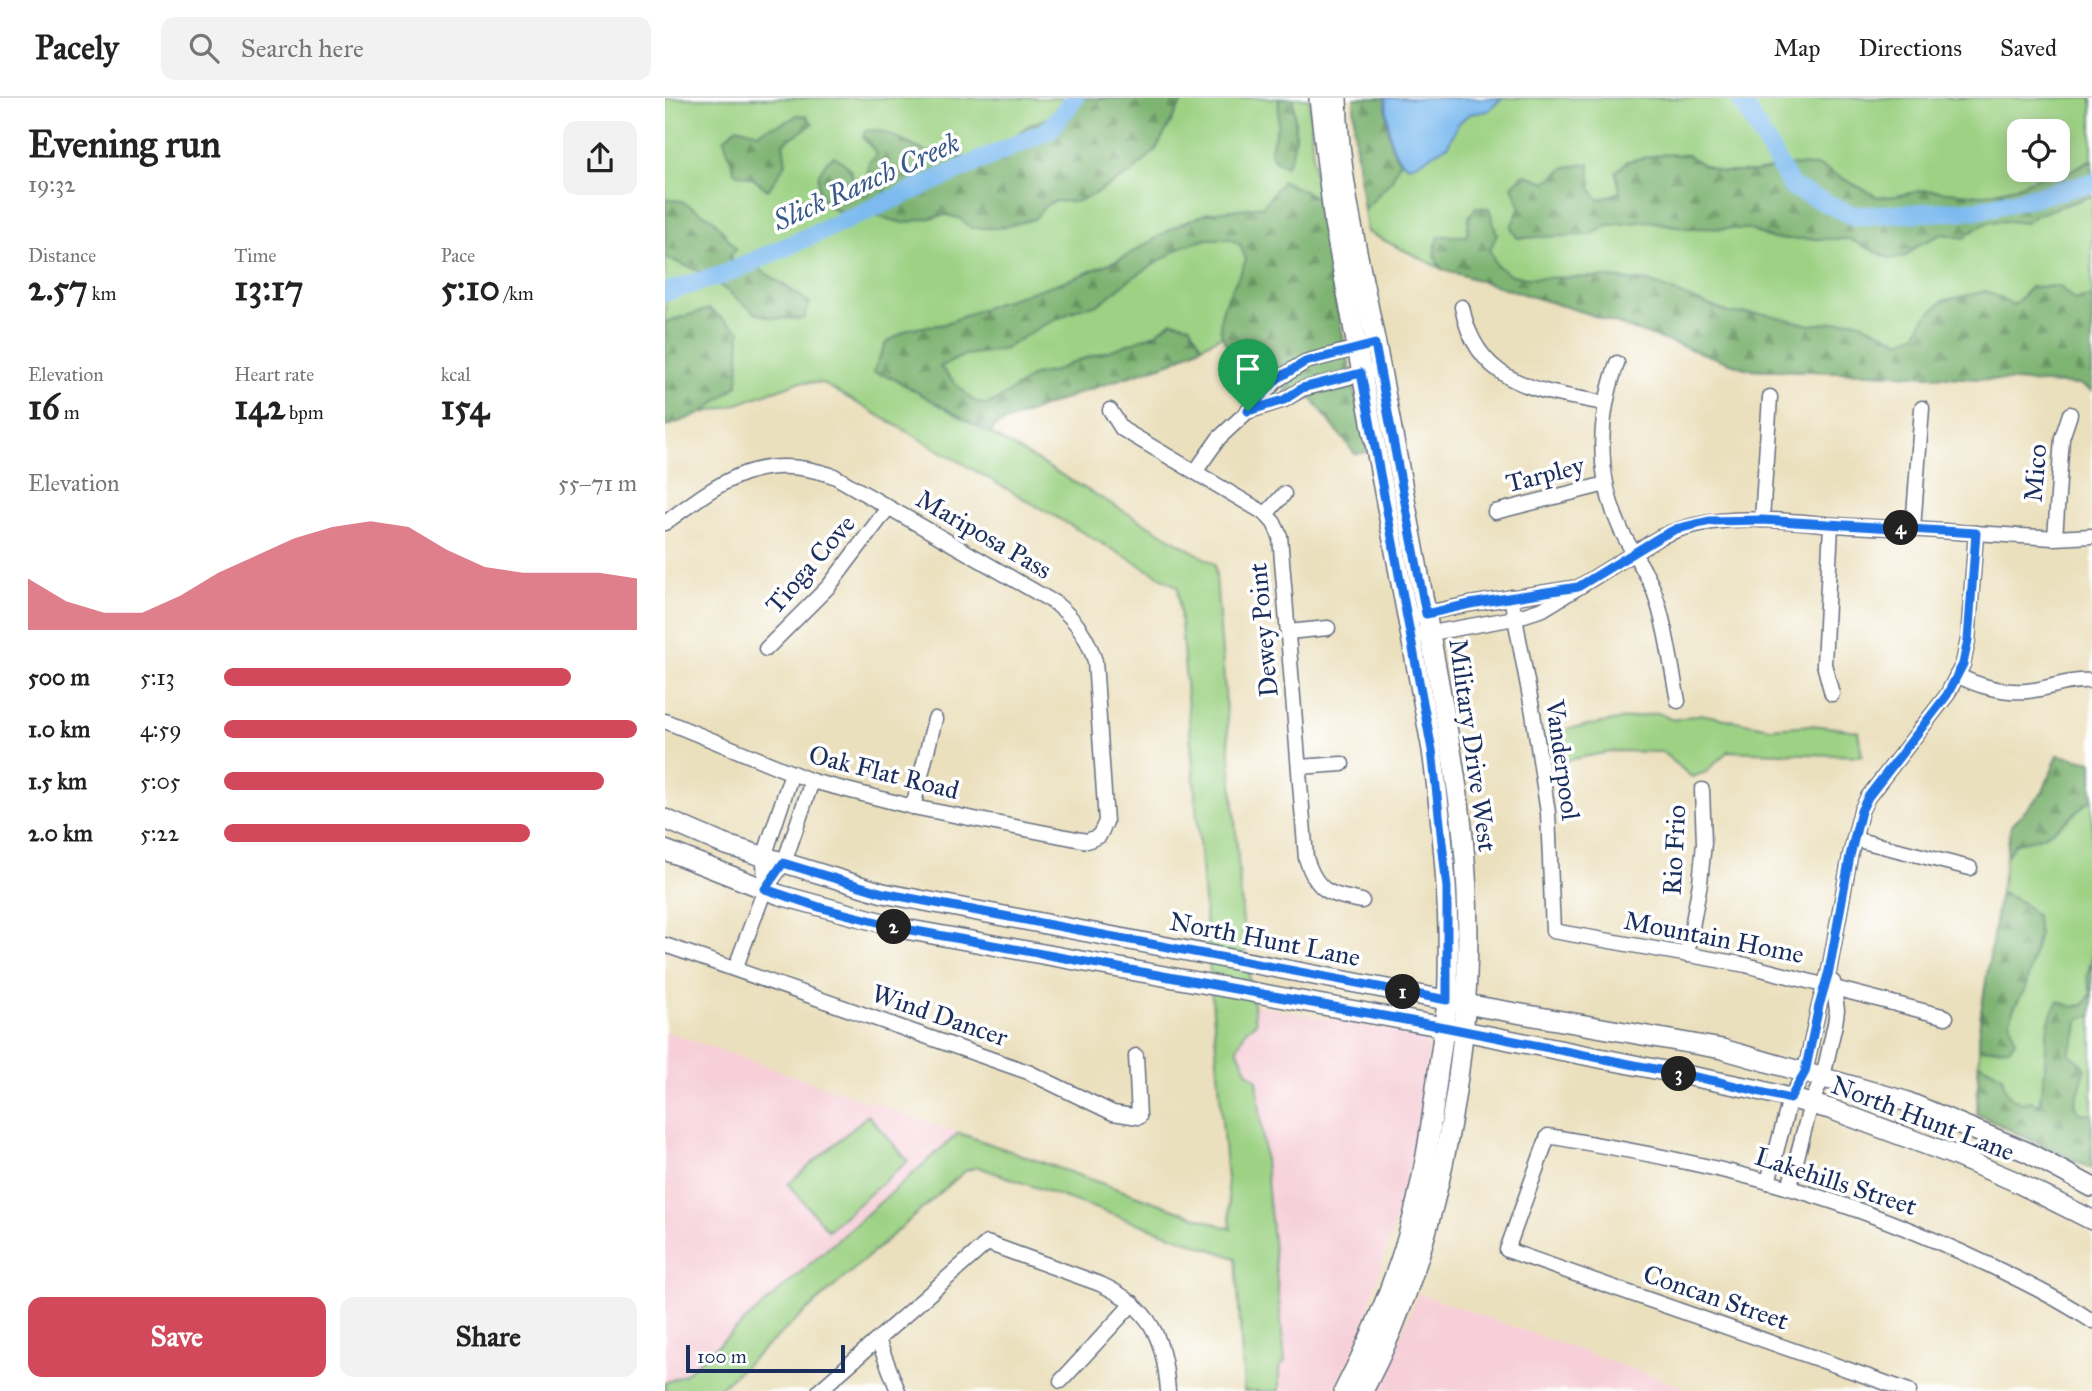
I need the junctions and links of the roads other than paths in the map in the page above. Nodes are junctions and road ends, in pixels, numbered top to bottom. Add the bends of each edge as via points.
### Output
1 (1319, 98) edge
2 (1338, 98) edge
3 (1462, 307) dead end
4 (1366, 346) junction
5 (1617, 363) dead end
6 (1294, 368) junction
7 (1371, 371) junction
8 (1302, 388) junction
9 (1770, 397) dead end
10 (1605, 403) junction
11 (1922, 408) dead end
12 (1110, 410) dead end
13 (1248, 411) junction
14 (2070, 414) dead end
15 (1195, 472) junction
16 (1606, 484) junction
17 (1284, 494) dead end
18 (888, 508) junction
19 (1495, 512) dead end
20 (1266, 514) junction
21 (1762, 520) junction
22 (665, 523) edge
23 (1832, 524) junction
24 (1913, 529) junction
25 (1976, 533) junction
26 (2092, 536) edge
27 (2055, 538) junction
28 (1633, 552) junction
29 (1578, 587) junction
30 (1511, 597) junction
31 (1458, 606) junction
32 (1406, 617) junction
33 (1515, 618) junction
34 (1428, 623) junction
35 (1328, 628) dead end
36 (1463, 628) junction
37 (1288, 632) junction
38 (1410, 637) junction
39 (766, 649) dead end
40 (1957, 675) junction
41 (2092, 681) edge
42 (1832, 694) dead end
43 (1678, 701) dead end
44 (935, 719) dead end
45 (665, 721) edge
46 (1342, 764) dead end
47 (1299, 767) junction
48 (792, 773) junction
49 (813, 781) junction
50 (1702, 790) dead end
51 (781, 807) junction
52 (913, 807) junction
53 (801, 814) junction
54 (665, 819) edge
55 (1099, 836) joint
56 (1854, 838) junction
57 (665, 850) edge
58 (764, 857) junction
59 (783, 863) junction
60 (1970, 868) dead end
61 (765, 889) junction
62 (1362, 901) dead end
63 (1051, 926) junction
64 (1553, 931) joint
65 (665, 945) edge
66 (1687, 954) junction
67 (1046, 957) junction
68 (735, 969) junction
69 (1830, 981) junction
70 (1456, 1002) junction
71 (1946, 1017) dead end
72 (1453, 1029) junction
73 (1812, 1038) junction
74 (1831, 1042) junction
75 (1136, 1056) dead end
76 (1814, 1075) junction
77 (1790, 1099) junction
78 (1811, 1104) junction
79 (1782, 1130) junction
80 (1803, 1136) junction
81 (1768, 1182) junction
82 (2092, 1187) edge
83 (1789, 1188) junction
84 (2092, 1220) edge
85 (1507, 1250) joint
86 (1133, 1303) junction
87 (1390, 1310) junction
88 (2092, 1321) edge
89 (878, 1340) junction
90 (1061, 1381) dead end
91 (818, 1391) edge
92 (898, 1391) edge
93 (1168, 1391) edge
94 (1344, 1391) edge
95 (1363, 1391) edge
96 (1909, 1391) edge

1 - 4 main road, Military Drive West via 1329,194
2 - 4 main road, Military Drive West
3 - 10 street via 1476,346 1504,375 1541,391
4 - 6 street
4 - 7 main road, Military Drive West
5 - 10 street
6 - 8 street
6 - 13 street via 1277,379
7 - 8 street
7 - 32 main road, Military Drive West
7 - 34 main road, Military Drive West
8 - 13 street via 1284,400
9 - 21 street
10 - 16 street via 1602,449
11 - 24 street
12 - 15 street via 1122,429
13 - 15 street via 1219,438
14 - 27 street, Mico via 2061,438
15 - 20 street
16 - 19 street, Tarpley
16 - 28 street
17 - 20 street
18 - 22 street, Mariposa Pass via 834,476 787,466 736,476
18 - 39 street, Tioga Cove via 829,586
18 - 55 street, Mariposa Pass via 1055,603 1079,625 1095,661 1106,822
20 - 37 street, Dewey Point via 1280,536
21 - 23 street
21 - 28 street via 1693,524
23 - 24 street
23 - 42 street via 1823,664
24 - 25 street
25 - 27 street
25 - 40 street via 1968,640
26 - 27 street
28 - 29 street
28 - 43 street via 1658,604
29 - 30 street
29 - 33 street via 1543,610
30 - 31 street
30 - 33 street, Vanderpool
31 - 34 street
31 - 36 street
32 - 34 street
32 - 38 main road, Military Drive West
33 - 36 street
33 - 64 street, Vanderpool via 1548,813
34 - 36 street
34 - 38 street
34 - 70 main road, Military Drive West via 1463,838 1466,893
35 - 37 street
37 - 47 street, Dewey Point
38 - 70 main road, Military Drive West via 1441,817
40 - 41 street via 1973,683 2025,691
40 - 56 street via 1947,695 1868,797
44 - 52 street
45 - 48 street, Oak Flat Road
46 - 47 street
47 - 62 street, Dewey Point via 1306,858 1313,877 1336,896
48 - 49 street, Oak Flat Road
48 - 51 street
49 - 52 street, Oak Flat Road
49 - 53 street
50 - 66 street, Rio Frio via 1704,843
51 - 53 street
51 - 58 street
52 - 55 street, Oak Flat Road via 1087,841
53 - 59 street
54 - 58 main road, North Hunt Lane
56 - 60 street
56 - 69 street
57 - 61 main road, North Hunt Lane
58 - 59 main road, North Hunt Lane
58 - 61 street
59 - 61 street
59 - 63 main road, North Hunt Lane via 883,893
61 - 67 main road, North Hunt Lane via 905,929
61 - 68 street
63 - 67 main road
63 - 70 main road, North Hunt Lane
64 - 66 street, Mountain Home
65 - 68 street, Wind Dancer
66 - 69 street, Mountain Home
67 - 72 main road, North Hunt Lane
68 - 75 street, Wind Dancer via 1028,1072 1114,1113 1139,1117
69 - 71 street, Mountain Home
69 - 73 street
69 - 74 street via 1837,1010
70 - 72 main road, Military Drive West
70 - 76 main road, North Hunt Lane via 1689,1042
72 - 77 main road, North Hunt Lane
72 - 87 main road, Military Drive West via 1448,1137 1430,1224 1417,1265
73 - 74 street
73 - 76 street
74 - 76 street
76 - 77 street
76 - 78 street
76 - 82 main road, North Hunt Lane via 1905,1101 2027,1152
77 - 78 main road, North Hunt Lane
77 - 79 street
78 - 80 street
78 - 84 main road, North Hunt Lane via 1951,1154
79 - 80 street
79 - 81 street
80 - 83 street
81 - 83 street, Lakehills Street
81 - 85 street, Lakehills Street via 1548,1136
83 - 88 street, Lakehills Street via 1920,1233 2045,1292
85 - 96 street, Concan Street
86 - 89 street via 1100,1284 987,1243
86 - 90 street
86 - 93 street via 1160,1341
87 - 94 main road, Military Drive West
87 - 95 main road, Military Drive West
89 - 91 street
89 - 92 street

